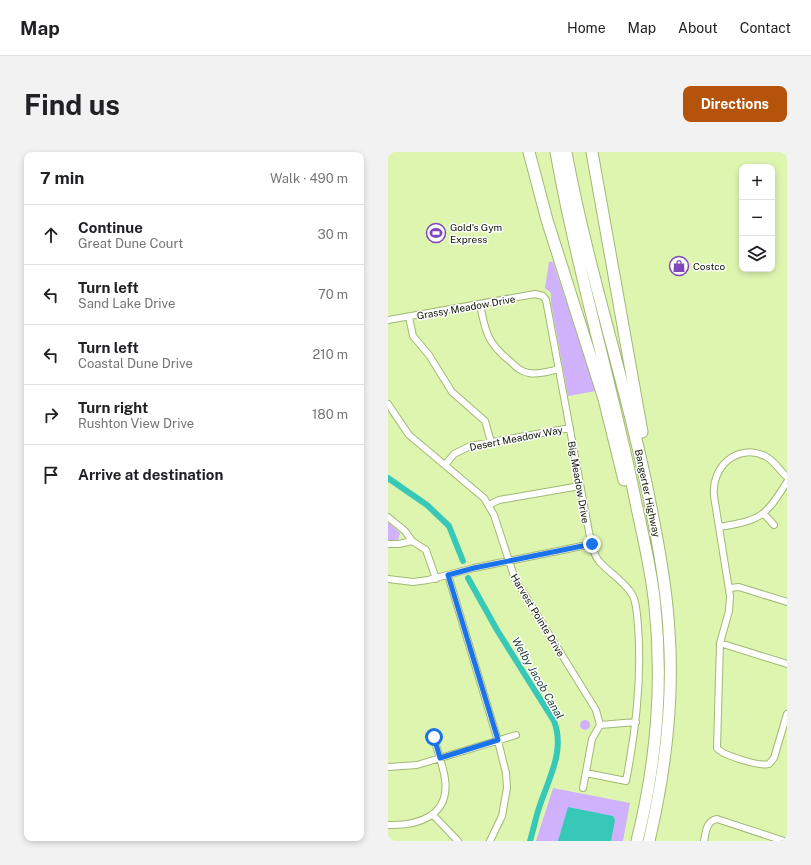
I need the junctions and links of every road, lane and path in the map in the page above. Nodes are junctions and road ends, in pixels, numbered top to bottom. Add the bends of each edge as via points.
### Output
1 (529, 152) edge
2 (556, 152) edge
3 (566, 152) edge
4 (592, 152) edge
5 (543, 296) joint
6 (480, 304) junction
7 (409, 317) junction
8 (388, 320) edge
9 (559, 369) junction
10 (388, 404) edge
11 (570, 428) junction
12 (491, 442) junction
13 (445, 465) junction
14 (787, 477) edge
15 (787, 482) edge
16 (580, 486) junction
17 (489, 505) junction
18 (764, 514) junction
19 (388, 517) edge
20 (774, 525) dead end
21 (720, 528) junction
22 (657, 540) junction
23 (412, 541) junction
24 (388, 544) edge
25 (592, 544) junction
26 (508, 560) junction
27 (649, 569) junction
28 (448, 575) junction
29 (436, 578) junction
30 (388, 579) edge
31 (730, 588) junction
32 (787, 602) edge
33 (720, 643) junction
34 (787, 664) edge
35 (787, 714) edge
36 (636, 722) junction
37 (600, 725) junction
38 (516, 736) dead end
39 (434, 737) dead end
40 (498, 740) junction
41 (440, 758) junction
42 (388, 767) edge
43 (586, 773) junction
44 (583, 788) dead end
45 (432, 814) junction
46 (388, 825) edge
47 (772, 839) edge
48 (458, 841) edge
49 (490, 841) edge
50 (637, 841) edge
51 (649, 841) edge
52 (704, 841) edge
53 (784, 841) edge

1 - 27 highway via 547,220 604,399
2 - 27 highway, Bangerter Highway via 578,255 622,431
3 - 22 highway, Bangerter Highway via 637,443
4 - 22 highway via 640,420
5 - 6 street, Grassy Meadow Drive via 535,294
5 - 9 street, Big Meadow Drive via 547,303
6 - 7 street, Grassy Meadow Drive
6 - 9 street via 487,335 505,358 527,373
7 - 8 street, Grassy Meadow Drive
7 - 12 street via 413,336 429,355 452,392 484,419
9 - 11 street, Big Meadow Drive
10 - 13 street, Harvest Pointe Drive via 409,435
11 - 12 street, Desert Meadow Way
11 - 16 street, Big Meadow Drive
12 - 13 street, Desert Meadow Way via 461,449 451,456
13 - 17 street, Harvest Pointe Drive via 480,493
14 - 21 street via 773,461 759,454 744,453 725,462 717,473 714,484
15 - 18 street
16 - 17 street via 499,500
16 - 25 street, Big Meadow Drive
17 - 26 street, Harvest Pointe Drive
18 - 20 street
18 - 21 street via 750,522
19 - 23 street
21 - 31 street
22 - 51 highway, Bangerter Highway via 668,611 671,674 658,803
23 - 24 street
23 - 29 street via 426,550
25 - 26 street
25 - 36 street, Big Meadow Drive via 599,562 627,588 636,604 640,651
26 - 28 street
26 - 37 street, Harvest Pointe Drive via 520,588 596,710
27 - 50 highway, Bangerter Highway via 657,630 657,702 652,761
28 - 29 street
28 - 40 street
29 - 30 street via 413,582
31 - 32 street via 739,587
31 - 33 street via 729,611
33 - 34 street
33 - 35 street via 717,748 724,753 760,765 769,764 774,758
36 - 37 street
36 - 43 street, Big Meadow Drive via 626,781
37 - 43 street via 593,737
38 - 40 street
39 - 41 street
40 - 41 street
40 - 49 street via 506,773 506,788 502,816
41 - 42 street via 412,766
41 - 45 street via 445,776 445,791
43 - 44 street
45 - 46 street via 413,824
45 - 48 street
47 - 52 street via 717,819 708,824
47 - 53 street

